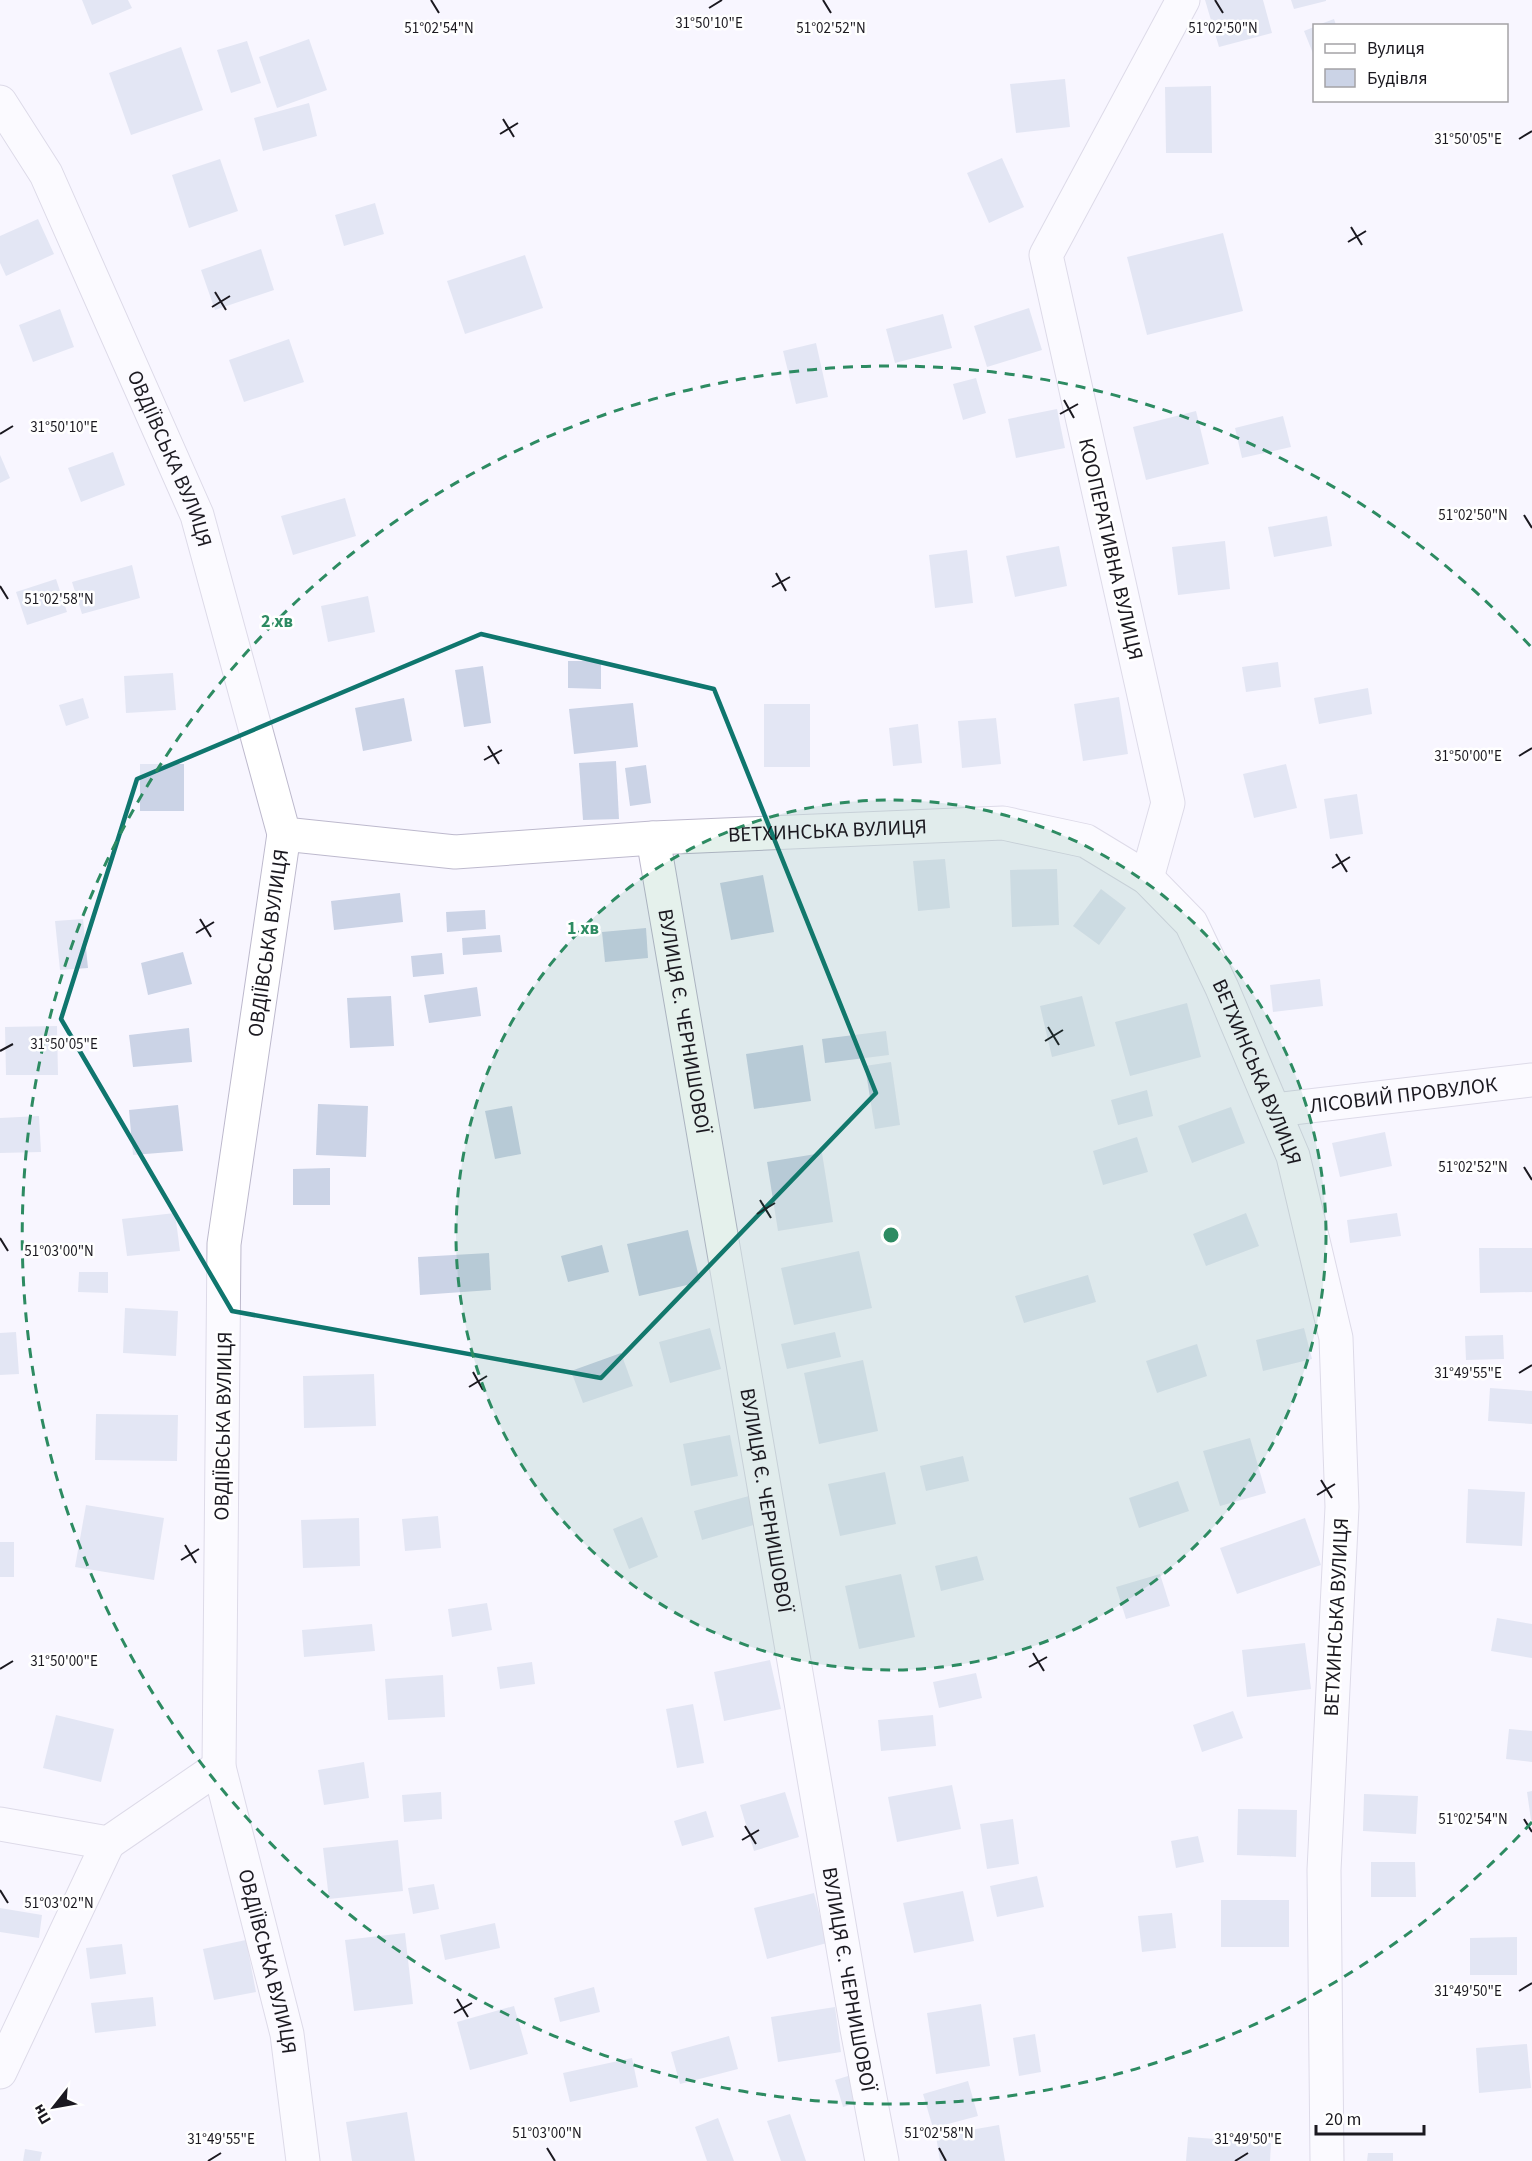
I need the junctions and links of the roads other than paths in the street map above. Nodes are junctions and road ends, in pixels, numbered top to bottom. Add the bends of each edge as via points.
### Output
1 (1183, 0) edge
2 (0, 102) edge
3 (284, 834) junction
4 (653, 838) junction
5 (1147, 878) junction
6 (1532, 1080) edge
7 (1275, 1110) junction
8 (219, 1767) junction
9 (0, 1824) edge
10 (108, 1843) junction
11 (0, 2072) edge
12 (303, 2161) edge
13 (882, 2161) edge
14 (1328, 2161) edge

1 - 5 street, КООПЕРАТИВНА ВУЛИЦЯ via 1046,255 1168,803
2 - 3 street, ОВДІЇВСЬКА ВУЛИЦЯ via 46,174 197,515
3 - 4 street, ВЕТХИНСЬКА ВУЛИЦЯ via 455,852
3 - 8 street, ОВДІЇВСЬКА ВУЛИЦЯ via 224,1244
4 - 5 street, ВЕТХИНСЬКА ВУЛИЦЯ via 1003,823 1086,841
4 - 13 street, ВУЛИЦЯ Є. ЧЕРНИШОВОЇ
5 - 7 street, ВЕТХИНСЬКА ВУЛИЦЯ via 1191,923
6 - 7 street, ЛІСОВИЙ ПРОВУЛОК
7 - 14 street, ВЕТХИНСЬКА ВУЛИЦЯ via 1293,1156 1336,1338 1342,1507 1324,1870
8 - 10 street
8 - 12 street, ОВДІЇВСЬКА ВУЛИЦЯ via 287,2034
9 - 10 street
10 - 11 street

